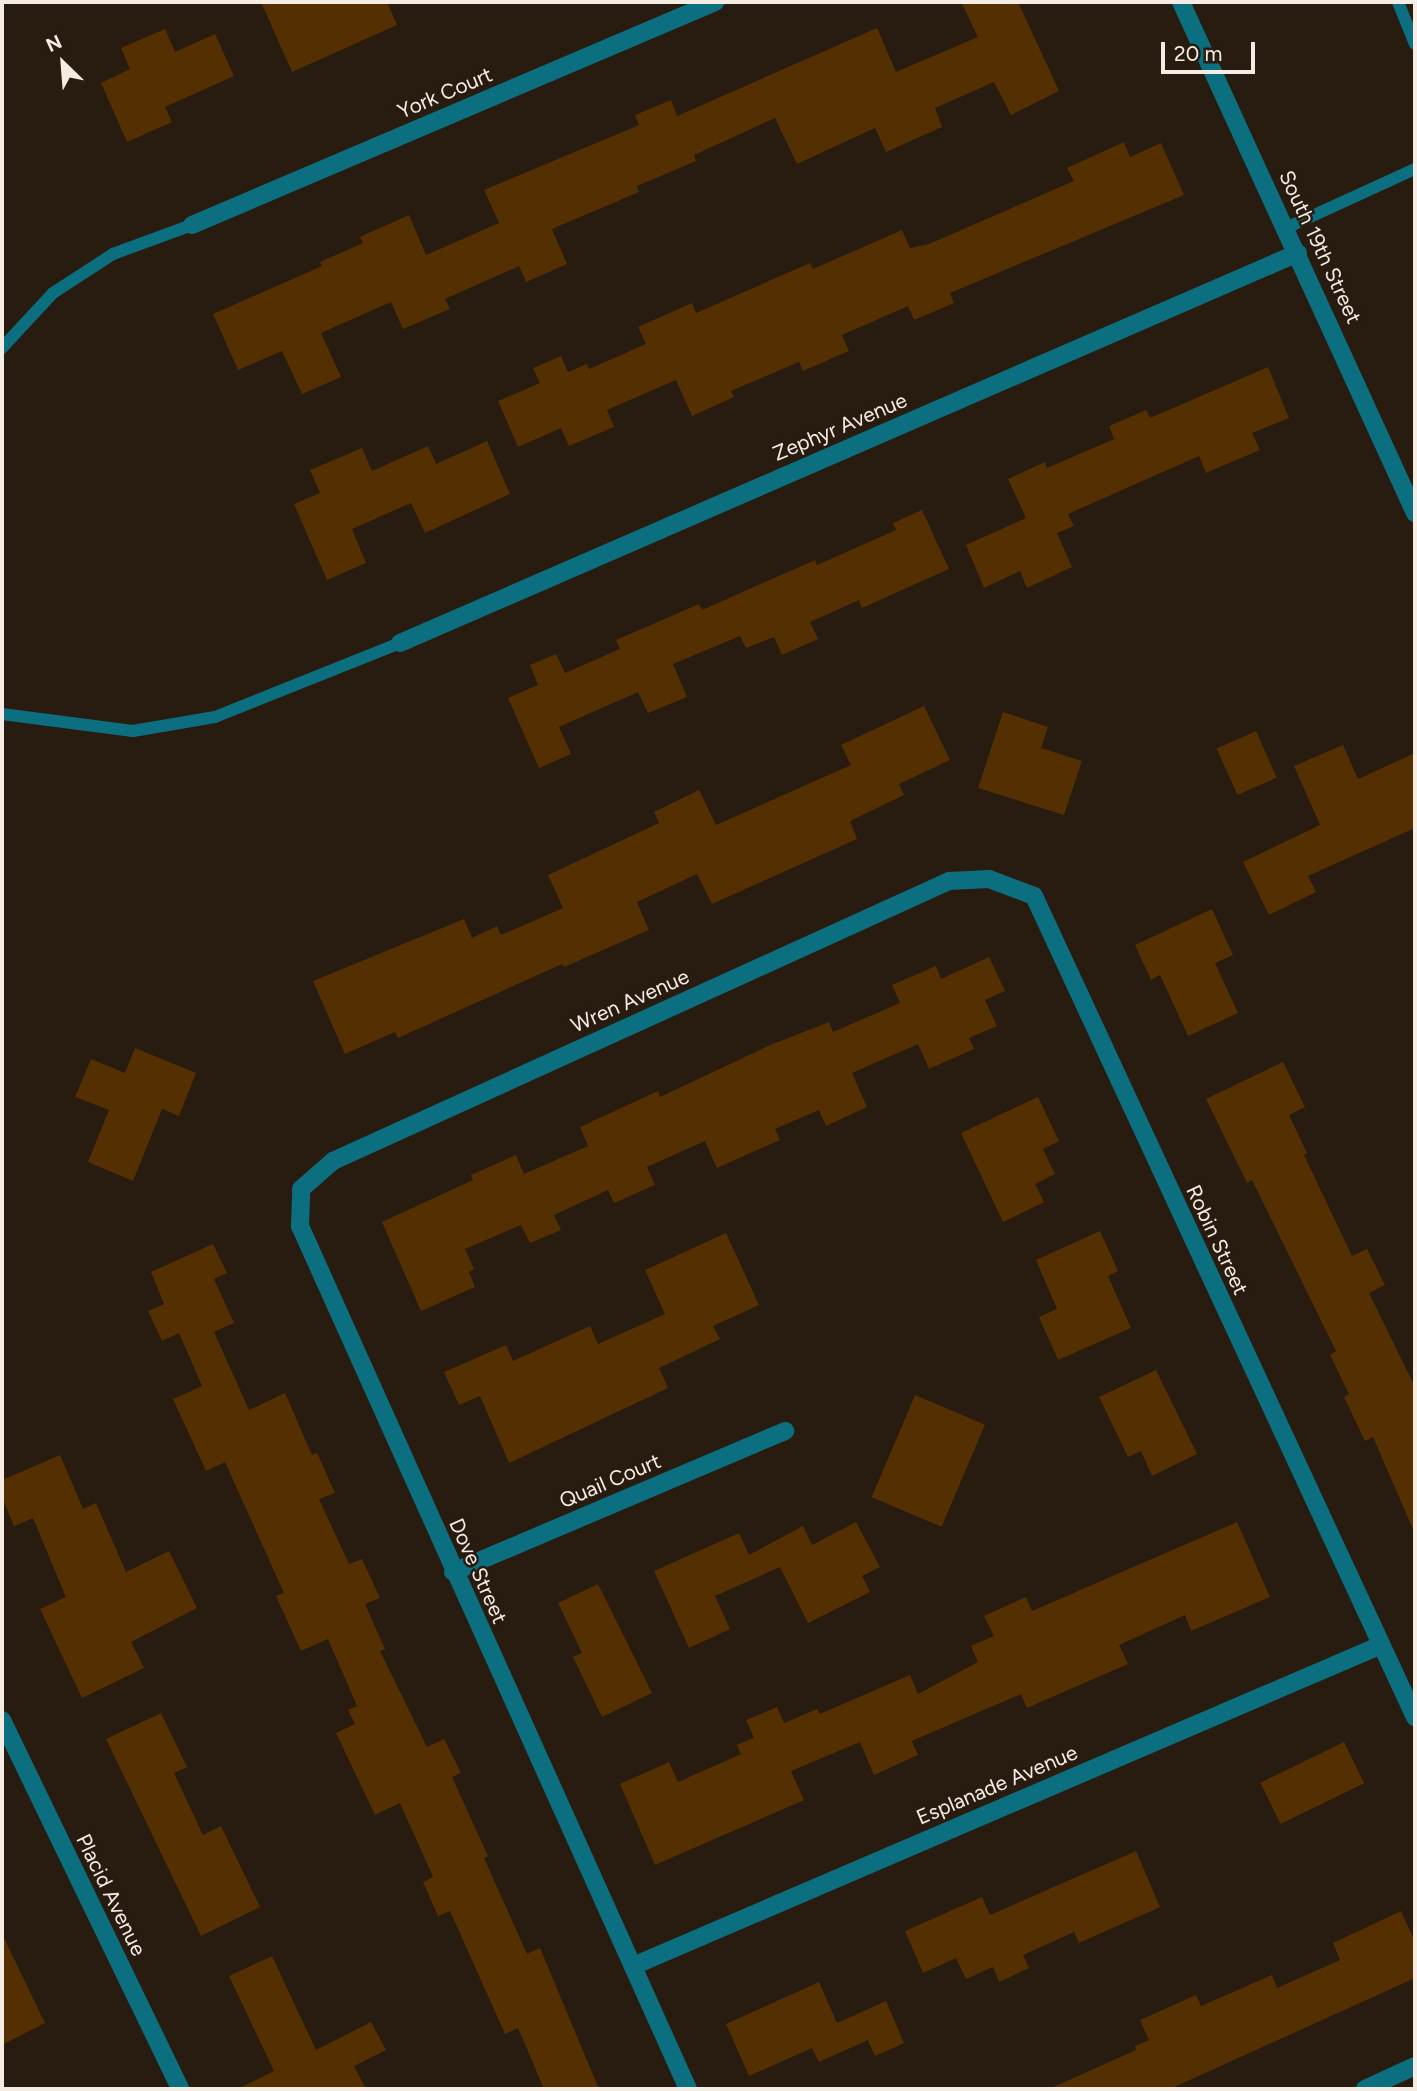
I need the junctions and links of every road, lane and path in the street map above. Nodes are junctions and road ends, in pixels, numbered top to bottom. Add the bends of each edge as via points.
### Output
1 (715, 2) edge
2 (1181, 2) edge
3 (1398, 2) edge
4 (1415, 44) edge
5 (1415, 169) edge
6 (192, 225) joint
7 (1286, 228) junction
8 (1298, 253) junction
9 (2, 348) edge
10 (1415, 513) edge
11 (400, 643) joint
12 (2, 714) edge
13 (989, 879) joint
14 (301, 1189) joint
15 (785, 1431) dead end
16 (453, 1572) junction
17 (1379, 1646) junction
18 (1415, 1717) edge
19 (2, 1720) edge
20 (633, 1966) junction
21 (1415, 2066) edge
22 (180, 2089) edge
23 (688, 2089) edge
24 (1364, 2089) edge

1 - 6 street, York Court
2 - 7 street, South 19th Street
3 - 4 lane
5 - 7 lane
6 - 9 lane via 113,254 53,293
7 - 8 street, South 19th Street
8 - 10 street, South 19th Street
8 - 11 street, Zephyr Avenue
11 - 12 lane via 215,717 133,731
13 - 14 street, Wren Avenue via 949,881 334,1161
13 - 17 street, Robin Street via 1034,896
14 - 16 street, Dove Street via 300,1226
15 - 16 street, Quail Court
16 - 20 street, Dove Street
17 - 18 street, Robin Street
17 - 20 street, Esplanade Avenue
19 - 22 street, Placid Avenue
20 - 23 street, Dove Street
21 - 24 street

